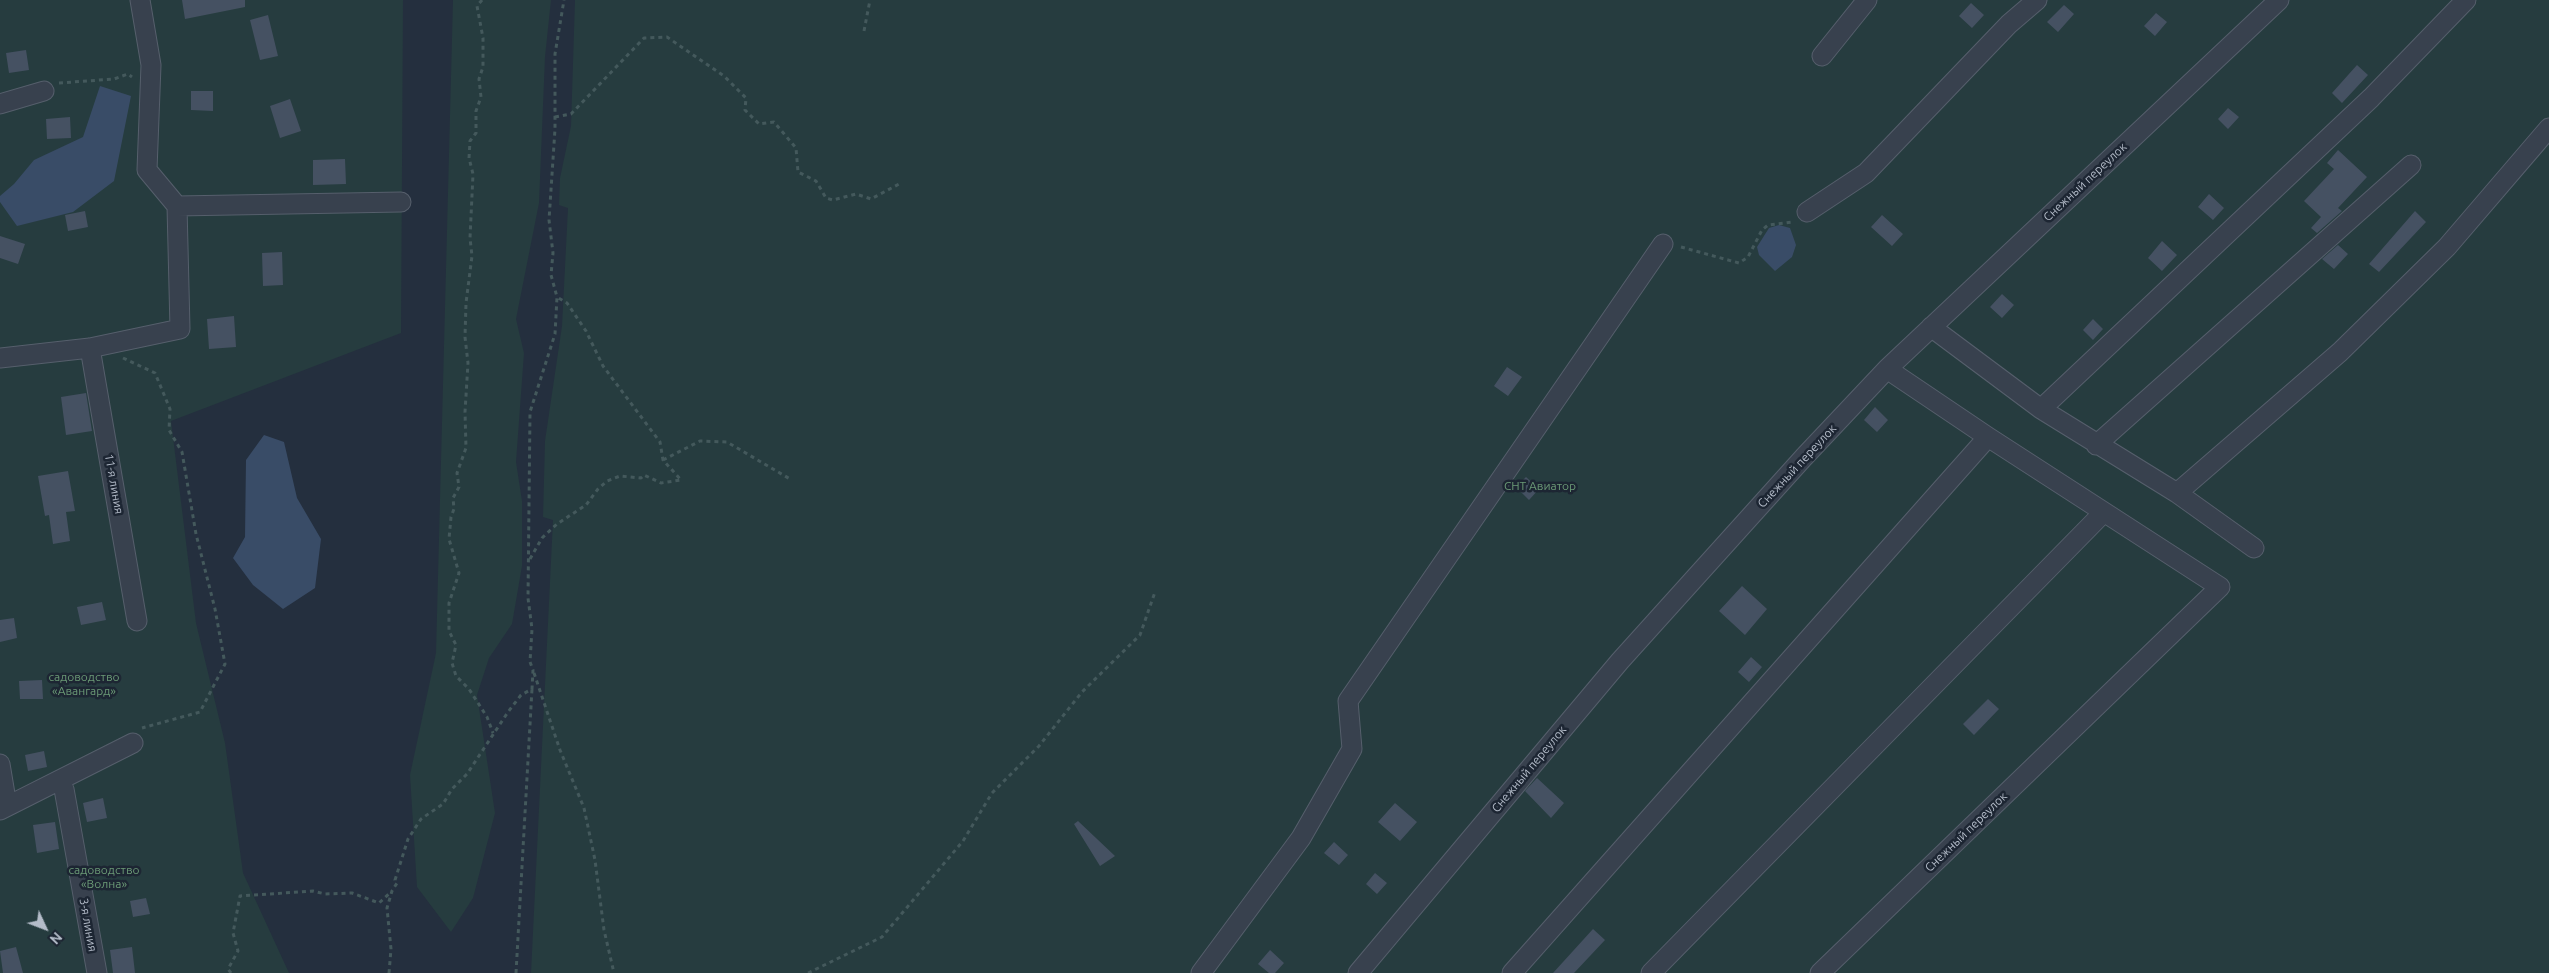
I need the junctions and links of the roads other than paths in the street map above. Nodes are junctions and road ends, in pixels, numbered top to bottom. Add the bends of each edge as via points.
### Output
1 (140, 0) edge
2 (1867, 0) edge
3 (2036, 0) edge
4 (2279, 0) edge
5 (2466, 0) edge
6 (1822, 56) dead end
7 (44, 91) road end
8 (0, 104) edge
9 (2549, 128) edge
10 (2411, 164) dead end
11 (401, 202) dead end
12 (177, 206) junction
13 (1807, 212) road end
14 (1663, 244) road end
15 (1932, 327) junction
16 (99, 346) junction
17 (0, 358) edge
18 (1887, 369) junction
19 (2041, 409) junction
20 (1988, 438) junction
21 (2096, 445) junction
22 (2177, 493) junction
23 (2104, 512) junction
24 (2254, 548) dead end
25 (137, 621) dead end
26 (133, 743) road end
27 (0, 764) edge
28 (64, 789) dead end
29 (3, 808) edge
30 (97, 973) edge
31 (1201, 973) edge
32 (1358, 973) edge
33 (1512, 973) edge
34 (1651, 973) edge
35 (1820, 973) edge

1 - 12 street via 151,65 147,170
2 - 6 street
3 - 13 street via 1866,173
4 - 15 street, Снежный переулок
5 - 19 street via 2371,98
7 - 8 street
9 - 22 street via 2447,246 2340,352
10 - 21 street
11 - 12 street
12 - 16 street via 180,330
14 - 31 street via 1348,701 1352,749 1302,838
15 - 18 street, Снежный переулок
15 - 19 street
16 - 17 street
16 - 25 street, 11-я линия
18 - 20 street
18 - 32 street, Снежный переулок via 1620,661
19 - 21 street
20 - 23 street
20 - 33 street
21 - 22 street
22 - 24 street
23 - 34 street
23 - 35 street, Снежный переулок via 2220,587
26 - 29 street
27 - 29 street
28 - 30 street, 3-я линия

